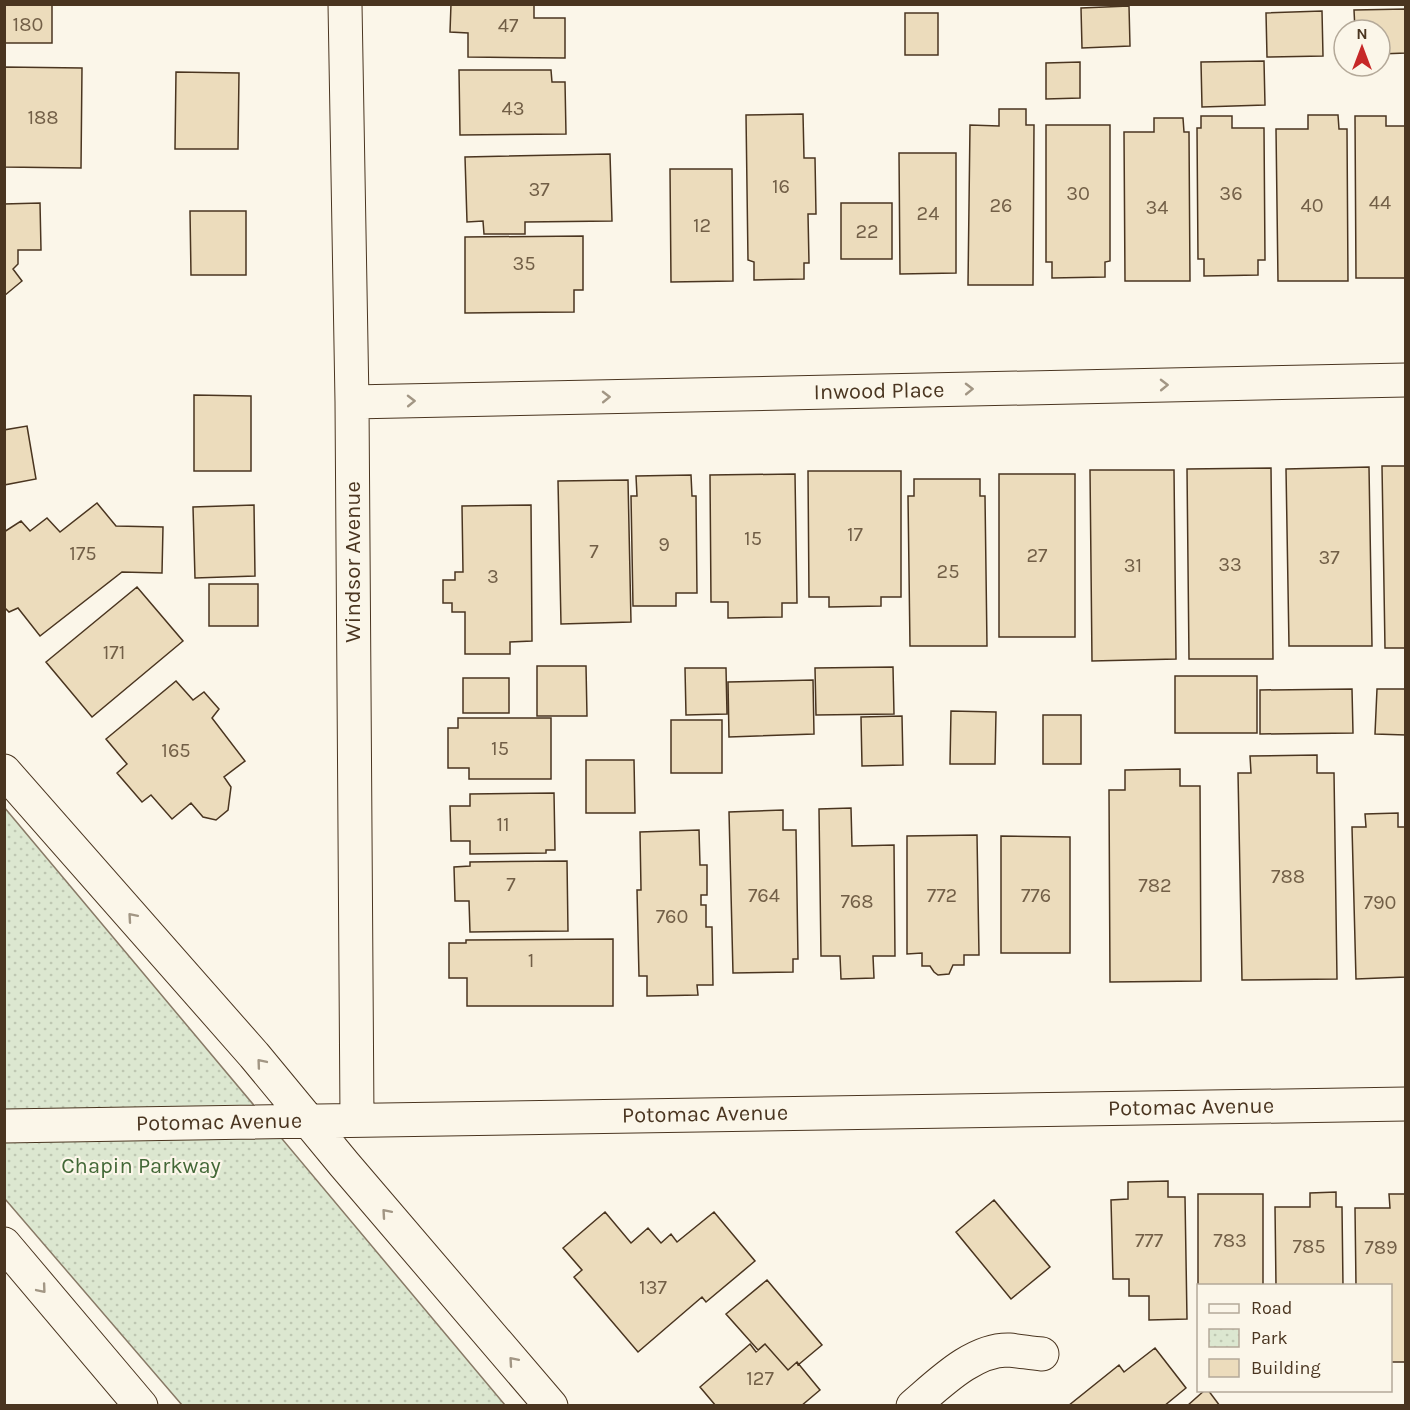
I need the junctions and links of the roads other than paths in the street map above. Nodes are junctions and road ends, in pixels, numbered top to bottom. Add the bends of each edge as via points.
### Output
1 (345, 4) edge
2 (1406, 380) edge
3 (352, 402) junction
4 (4, 771) edge
5 (1406, 1104) edge
6 (357, 1119) junction
7 (310, 1121) junction
8 (4, 1126) edge
9 (4, 1245) edge
10 (1042, 1354) dead end
11 (141, 1406) edge
12 (551, 1406) edge
13 (913, 1406) edge

1 - 3 street, Windsor Avenue
3 -> 2 street, Inwood Place
3 - 6 street, Windsor Avenue
7 -> 4 street
5 - 6 street, Potomac Avenue
6 - 7 street, Potomac Avenue
7 - 8 street, Potomac Avenue
12 -> 7 street
9 -> 11 street
10 - 13 street via 1007,1350 989,1353 958,1368

